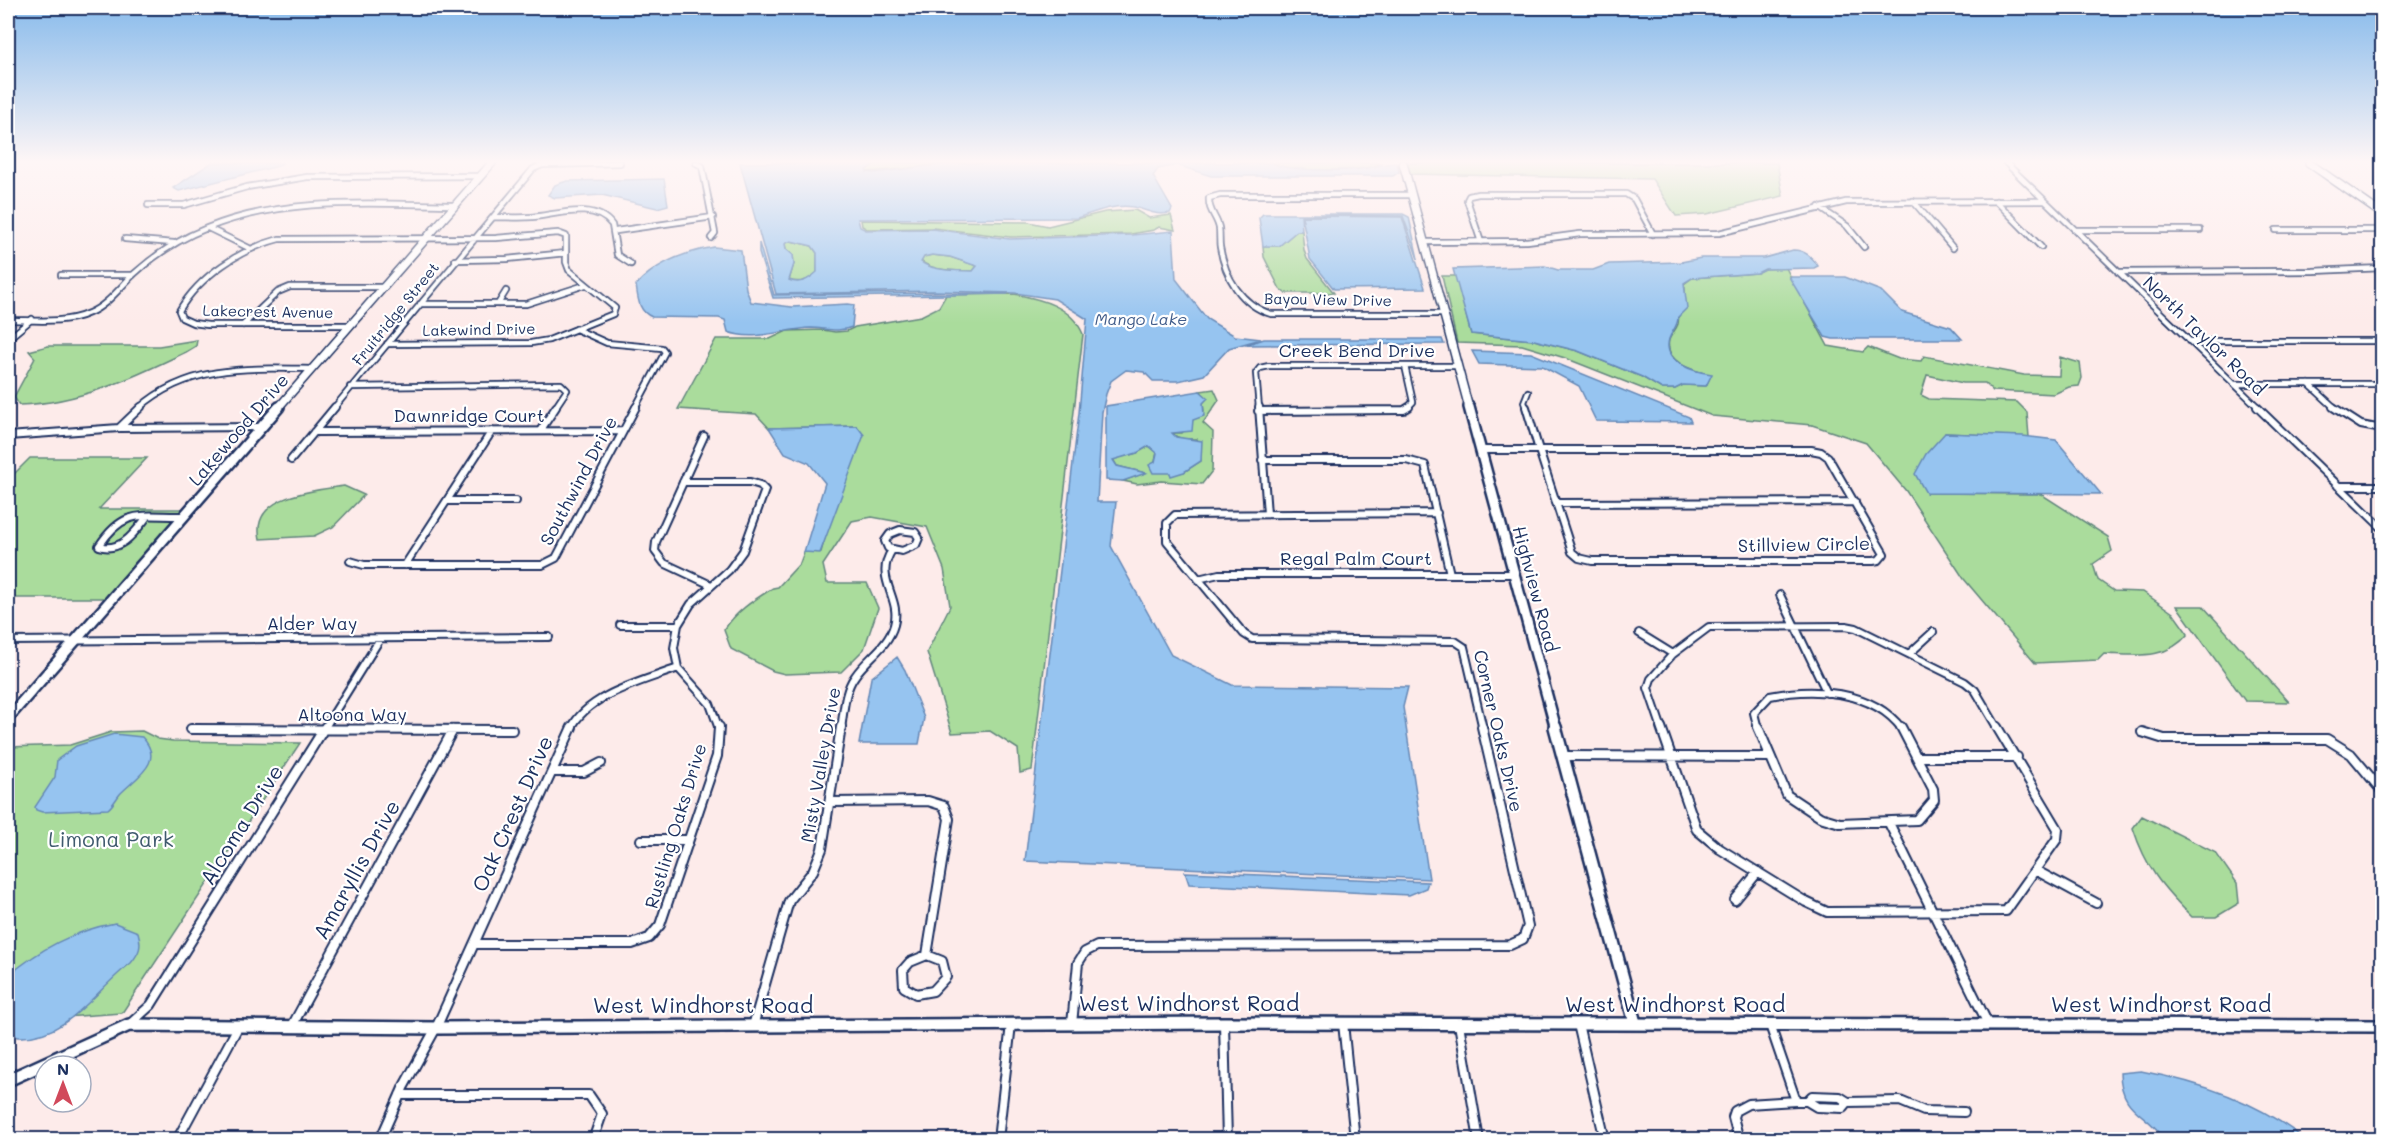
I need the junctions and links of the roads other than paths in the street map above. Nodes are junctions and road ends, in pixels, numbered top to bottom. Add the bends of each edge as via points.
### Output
1 (243, 217) edge
2 (446, 217) edge
3 (494, 217) joint
4 (505, 217) edge
5 (603, 217) edge
6 (712, 217) joint
7 (1211, 217) edge
8 (1418, 217) edge
9 (1473, 217) edge
10 (1644, 217) edge
11 (1784, 217) edge
12 (1834, 217) edge
13 (1926, 217) edge
14 (2011, 217) edge
15 (2062, 217) edge
16 (208, 228) junction
17 (2076, 230) junction
18 (2200, 230) dead end
19 (2276, 230) dead end
20 (2382, 230) edge
21 (616, 231) junction
22 (1653, 234) junction
23 (426, 238) junction
24 (473, 238) junction
25 (711, 238) dead end
26 (125, 239) dead end
27 (1425, 242) junction
28 (1481, 242) junction
29 (175, 243) junction
30 (2041, 247) dead end
31 (249, 248) junction
32 (1864, 248) dead end
33 (1953, 248) dead end
34 (566, 253) junction
35 (455, 260) junction
36 (631, 264) dead end
37 (2382, 268) edge
38 (2118, 272) junction
39 (62, 275) dead end
40 (134, 275) junction
41 (585, 285) junction
42 (384, 287) junction
43 (506, 291) dead end
44 (420, 304) junction
45 (498, 304) junction
46 (1443, 314) junction
47 (32, 319) junction
48 (8, 320) edge
49 (243, 325) junction
50 (350, 326) junction
51 (576, 329) junction
52 (8, 339) edge
53 (2189, 341) junction
54 (2382, 341) edge
55 (387, 344) junction
56 (1405, 366) junction
57 (1458, 366) junction
58 (312, 369) junction
59 (2234, 384) junction
60 (2309, 384) junction
61 (2382, 384) edge
62 (350, 387) junction
63 (1527, 392) dead end
64 (1258, 411) junction
65 (262, 427) junction
66 (119, 428) junction
67 (2382, 429) edge
68 (492, 431) junction
69 (540, 431) junction
70 (623, 431) junction
71 (314, 432) junction
72 (8, 436) edge
73 (704, 436) dead end
74 (1481, 450) junction
75 (1539, 450) junction
76 (291, 460) dead end
77 (1262, 460) junction
78 (683, 482) junction
79 (2338, 486) junction
80 (2382, 486) edge
81 (447, 501) junction
82 (516, 501) dead end
83 (1855, 502) junction
84 (1556, 503) junction
85 (1437, 513) junction
86 (1267, 514) junction
87 (184, 516) junction
88 (147, 517) junction
89 (2382, 528) edge
90 (892, 550) junction
91 (350, 561) dead end
92 (405, 565) junction
93 (1450, 574) junction
94 (1514, 574) junction
95 (1198, 579) junction
96 (711, 585) junction
97 (1780, 595) dead end
98 (620, 625) dead end
99 (678, 625) junction
100 (1795, 626) junction
101 (1933, 632) dead end
102 (1639, 633) dead end
103 (549, 637) dead end
104 (380, 639) junction
105 (75, 640) junction
106 (8, 641) edge
107 (1672, 654) junction
108 (1909, 654) junction
109 (678, 669) junction
110 (1827, 693) junction
111 (8, 718) edge
112 (190, 729) dead end
113 (323, 729) junction
114 (453, 730) junction
115 (512, 730) dead end
116 (2142, 732) dead end
117 (1563, 756) junction
118 (1670, 756) junction
119 (1770, 757) junction
120 (1917, 757) junction
121 (2017, 758) junction
122 (601, 763) dead end
123 (552, 772) junction
124 (2382, 791) edge
125 (831, 802) junction
126 (1889, 823) junction
127 (641, 840) dead end
128 (688, 840) junction
129 (2035, 870) junction
130 (1758, 872) junction
131 (1735, 900) dead end
132 (2096, 903) dead end
133 (1933, 913) junction
134 (474, 944) junction
135 (927, 955) junction
136 (1011, 1023) junction
137 (1072, 1023) junction
138 (1224, 1023) junction
139 (1343, 1023) junction
140 (1460, 1023) junction
141 (1635, 1023) junction
142 (1577, 1024) junction
143 (1988, 1024) junction
144 (129, 1025) junction
145 (1770, 1025) junction
146 (238, 1026) junction
147 (753, 1026) junction
148 (2382, 1026) edge
149 (292, 1027) junction
150 (436, 1028) junction
151 (8, 1080) edge
152 (400, 1095) junction
153 (1796, 1101) junction
154 (1964, 1112) dead end
155 (177, 1140) edge
156 (380, 1140) edge
157 (593, 1140) edge
158 (999, 1140) edge
159 (1227, 1140) edge
160 (1355, 1140) edge
161 (1479, 1140) edge
162 (1605, 1140) edge
163 (1739, 1140) edge

1 - 16 street
2 - 23 street, Lakewood Drive
3 - 4 street
3 - 24 street, Fruitridge Street
5 - 21 street
6 - 21 street
6 - 25 street via 715,233
7 - 46 street, Bayou View Drive via 1219,228 1228,274 1248,305 1257,311
8 - 27 street, Highview Road
9 - 28 street
10 - 22 street
11 - 22 street via 1727,232
12 - 32 street via 1847,225
13 - 33 street
14 - 30 street
15 - 17 street, North Taylor Road
16 - 29 street
16 - 31 street
17 - 18 street
17 - 38 street, North Taylor Road
19 - 20 street
21 - 36 street via 617,255
22 - 28 street via 1571,234 1537,241
23 - 24 street, Lakewind Drive
23 - 31 street, Lakecrest Avenue via 290,238
23 - 42 street, Lakewood Drive
24 - 34 street, Lakewind Drive via 558,233 566,236
24 - 35 street, Fruitridge Street
26 - 29 street
27 - 28 street
27 - 46 street, Highview Road
29 - 40 street
31 - 49 street, Lakecrest Avenue via 228,260 185,300 179,311 182,318 193,323
34 - 35 street
34 - 41 street, Lakewind Drive via 570,270
35 - 44 street, Fruitridge Street
37 - 38 street
38 - 53 street, North Taylor Road
39 - 40 street
40 - 47 street via 92,312 75,318
41 - 45 street via 526,304
41 - 51 street, Lakewind Drive via 615,308 613,314
42 - 49 street via 290,287 278,292
42 - 50 street, Lakewood Drive
43 - 45 street
44 - 45 street
44 - 55 street, Fruitridge Street
46 - 57 street, Highview Road
47 - 48 street
47 - 52 street
49 - 50 street, Lakecrest Avenue
50 - 58 street, Lakewood Drive
51 - 55 street, Lakewind Drive via 531,343
51 - 70 street, Southwind Drive via 605,343 662,348 665,352
53 - 54 street
53 - 59 street, North Taylor Road
55 - 62 street, Fruitridge Street
56 - 57 street, Creek Bend Drive
56 - 64 street, Creek Bend Drive via 1264,367 1256,373
56 - 64 street via 1413,402 1409,408
57 - 74 street, Highview Road
58 - 65 street, Lakewood Drive
58 - 66 street via 199,372 151,396
59 - 60 street
59 - 79 street, North Taylor Road
60 - 61 street
60 - 67 street via 2356,424
62 - 69 street via 561,384 567,390
62 - 71 street, Fruitridge Street
63 - 75 street via 1524,402
64 - 77 street, Creek Bend Drive
65 - 66 street
65 - 87 street, Lakewood Drive
66 - 72 street
68 - 69 street, Dawnridge Court
68 - 71 street, Dawnridge Court
68 - 81 street
69 - 70 street, Dawnridge Court
70 - 92 street, Southwind Drive via 556,558 542,565
71 - 76 street, Fruitridge Street
73 - 78 street
74 - 75 street, Stillview Circle
74 - 94 street, Highview Road
75 - 83 street, Stillview Circle via 1816,450 1828,457
75 - 84 street, Stillview Circle
77 - 85 street via 1420,462 1428,469
77 - 86 street, Creek Bend Drive
78 - 96 street via 655,552 664,563
78 - 96 street via 750,482 765,490 743,552
79 - 80 street
79 - 89 street, North Taylor Road
81 - 82 street
81 - 92 street
83 - 84 street
83 - 84 street, Stillview Circle via 1884,550 1879,560 1584,560 1572,552
85 - 86 street, Corner Oaks Drive
85 - 93 street
86 - 95 street, Corner Oaks Drive via 1170,517 1166,523 1168,545
87 - 88 street
87 - 105 street, Lakewood Drive
88 - 88 street via 122,519 99,546 115,548 122,544
90 - 90 street, Misty Valley Drive via 912,548 918,535 906,530 890,534 885,541
90 - 125 street, Misty Valley Drive via 887,555 883,578 896,620 888,639 856,673 847,691
91 - 92 street, Southwind Drive
93 - 94 street, Regal Palm Court
93 - 95 street, Regal Palm Court via 1219,574
94 - 117 street, Highview Road
95 - 137 street, Corner Oaks Drive via 1244,634 1257,640 1447,640 1464,647 1527,933 1510,945 1097,946 1084,952 1078,963
96 - 99 street via 691,604
97 - 100 street
98 - 99 street
99 - 109 street via 674,648
100 - 107 street via 1709,627
100 - 108 street via 1856,628
100 - 110 street
101 - 108 street
102 - 107 street
103 - 104 street, Alder Way
104 - 105 street, Alder Way
104 - 113 street, Alcoma Drive
105 - 106 street, Alder Way
105 - 111 street, Lakewood Drive
107 - 118 street via 1648,688
108 - 121 street via 1975,690
109 - 123 street, Oak Crest Drive via 589,706 574,723
109 - 128 street, Rustling Oaks Drive via 710,704 720,731 717,756
110 - 119 street via 1770,696 1754,713
110 - 120 street via 1855,695 1888,712 1899,723
112 - 113 street, Altoona Way
113 - 114 street, Altoona Way
113 - 144 street, Alcoma Drive via 151,1005
114 - 115 street, Altoona Way
114 - 149 street, Amaryllis Drive
116 - 124 street via 2164,739 2327,739 2344,747
117 - 118 street
117 - 141 street, Highview Road
118 - 119 street
118 - 130 street via 1697,830
119 - 126 street via 1787,795 1820,817 1840,823
120 - 121 street
120 - 126 street via 1933,789 1934,800 1917,820
121 - 129 street via 2058,829 2057,839
122 - 123 street via 584,772
123 - 134 street, Oak Crest Drive
125 - 135 street via 928,801 944,806 949,819
125 - 147 street, Misty Valley Drive via 822,849 813,871 789,901
126 - 133 street
127 - 128 street
128 - 134 street, Rustling Oaks Drive via 660,925 656,933 642,942
129 - 132 street
129 - 133 street via 2006,911
130 - 131 street
130 - 133 street via 1827,912
133 - 143 street
134 - 150 street, Oak Crest Drive
135 - 135 street via 907,963 901,975 904,987 915,994 930,993 946,977 945,964
136 - 137 street, West Windhorst Road
136 - 147 street, West Windhorst Road
136 - 158 street
137 - 138 street, West Windhorst Road
138 - 139 street, West Windhorst Road
138 - 159 street
139 - 140 street, West Windhorst Road
139 - 160 street
140 - 142 street, West Windhorst Road
140 - 161 street
141 - 142 street, West Windhorst Road
141 - 145 street, West Windhorst Road
142 - 162 street
143 - 145 street, West Windhorst Road
143 - 148 street, West Windhorst Road
144 - 146 street, West Windhorst Road
144 - 151 street, West Windhorst Road
145 - 153 street
146 - 149 street, West Windhorst Road
146 - 155 street
147 - 150 street, West Windhorst Road
149 - 150 street, West Windhorst Road
150 - 152 street, Oak Crest Drive
152 - 156 street, Oak Crest Drive
152 - 157 street via 590,1095 602,1114
153 - 154 street via 1843,1108 1848,1102 1900,1101 1924,1111
153 - 163 street via 1740,1107 1733,1117

